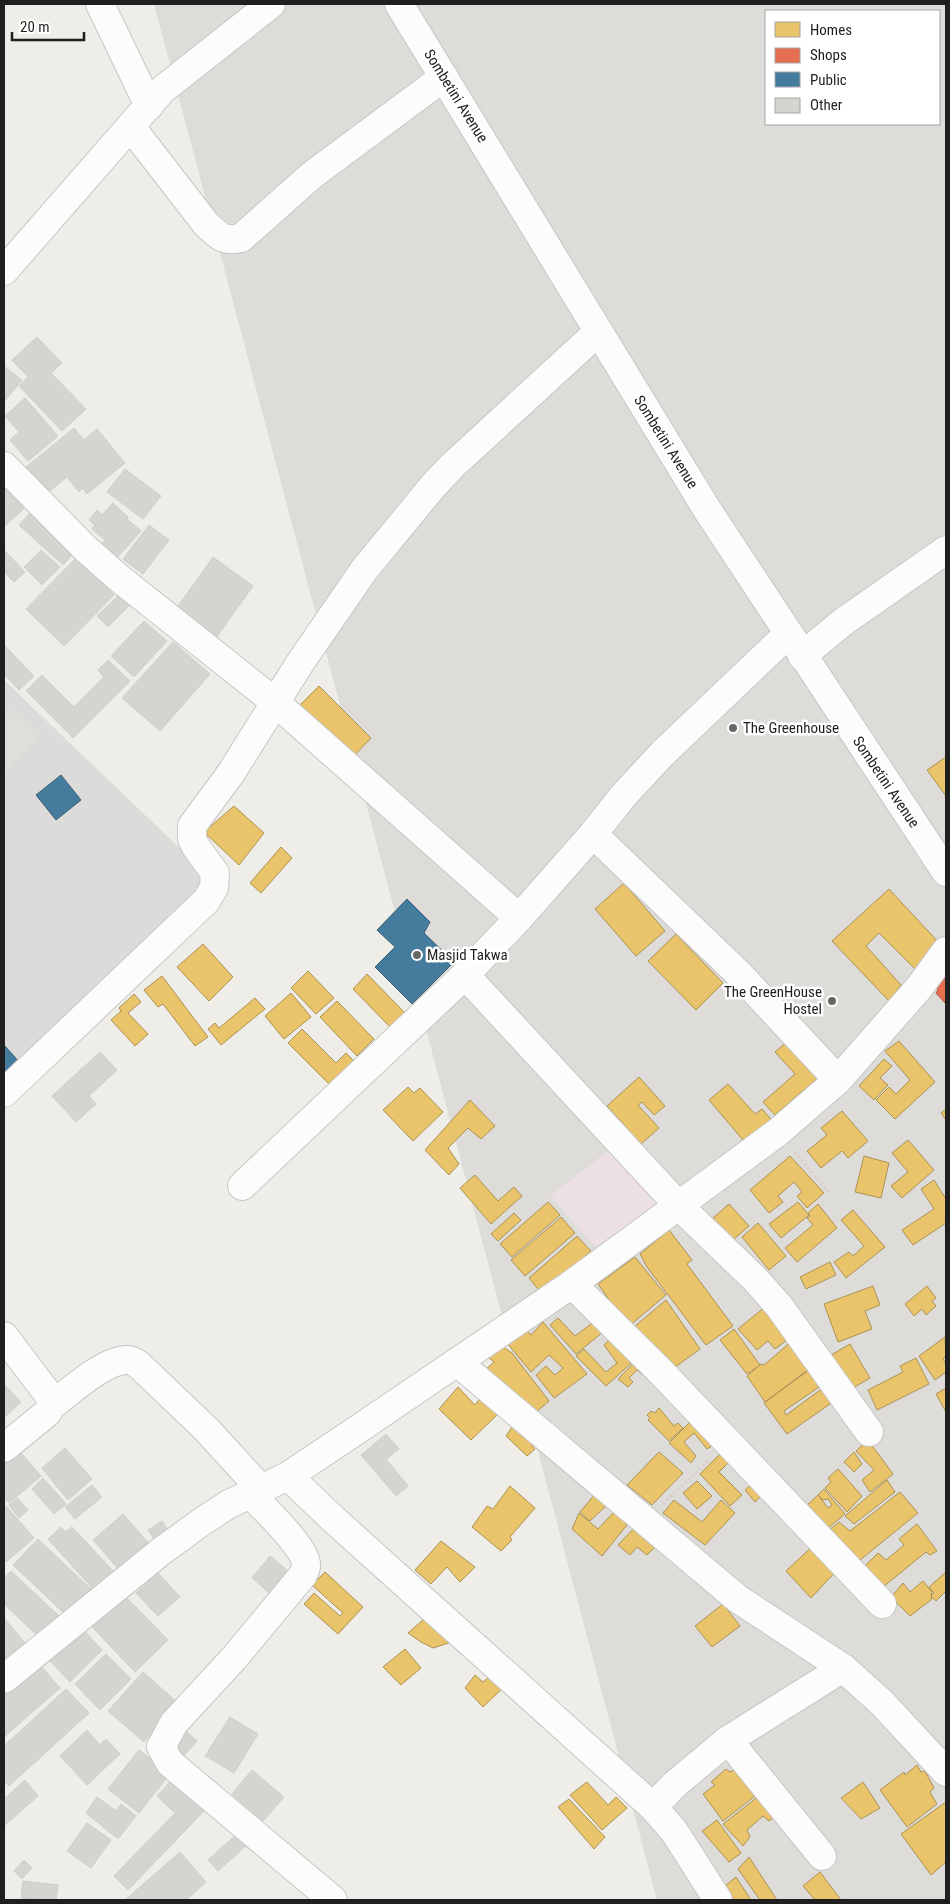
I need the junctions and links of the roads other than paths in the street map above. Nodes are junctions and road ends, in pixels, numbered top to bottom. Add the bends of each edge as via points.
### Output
1 (100, 4) edge
2 (271, 4) edge
3 (400, 4) edge
4 (444, 77) junction
5 (149, 106) junction
6 (131, 127) junction
7 (4, 271) edge
8 (598, 332) junction
9 (4, 466) edge
10 (946, 550) edge
11 (795, 645) junction
12 (275, 702) junction
13 (593, 834) junction
14 (946, 872) edge
15 (519, 918) junction
16 (946, 951) edge
17 (465, 975) junction
18 (838, 1080) junction
19 (4, 1093) edge
20 (242, 1186) dead end
21 (679, 1206) junction
22 (572, 1284) junction
23 (4, 1336) edge
24 (458, 1362) junction
25 (52, 1406) junction
26 (869, 1432) dead end
27 (4, 1448) edge
28 (288, 1476) junction
29 (255, 1492) junction
30 (882, 1604) dead end
31 (842, 1668) junction
32 (4, 1679) edge
33 (728, 1740) junction
34 (946, 1772) edge
35 (653, 1806) junction
36 (822, 1856) dead end
37 (333, 1900) edge
38 (718, 1900) edge

1 - 5 street
2 - 5 street via 162,90
3 - 4 street, Sombetini Avenue
4 - 6 street via 312,175 241,238 231,240 220,237 206,224
4 - 8 street, Sombetini Avenue
5 - 6 street
6 - 7 street
8 - 11 street, Sombetini Avenue
8 - 12 street via 433,486 364,570
9 - 12 street via 120,579
10 - 11 street via 859,611
11 - 13 street via 662,753
11 - 14 street, Sombetini Avenue
12 - 15 street
12 - 19 street via 231,773 192,826 192,839 215,873 214,888 206,901
13 - 15 street
13 - 18 street via 738,973
15 - 17 street
16 - 18 street via 918,989
17 - 20 street
17 - 21 street
18 - 21 street via 778,1132
21 - 22 street
21 - 26 street via 779,1306
22 - 24 street
22 - 30 street via 663,1374
23 - 25 street via 51,1398
24 - 28 street
24 - 31 street via 738,1599
25 - 27 street
25 - 29 street via 101,1369 127,1360 134,1362 206,1429
28 - 29 street
28 - 35 street
29 - 32 street via 229,1504 159,1553
29 - 37 street via 305,1556 307,1564 303,1575 235,1657 174,1723 160,1747 170,1763
31 - 33 street
31 - 34 street via 882,1703
33 - 35 street
33 - 36 street
35 - 38 street via 674,1831

